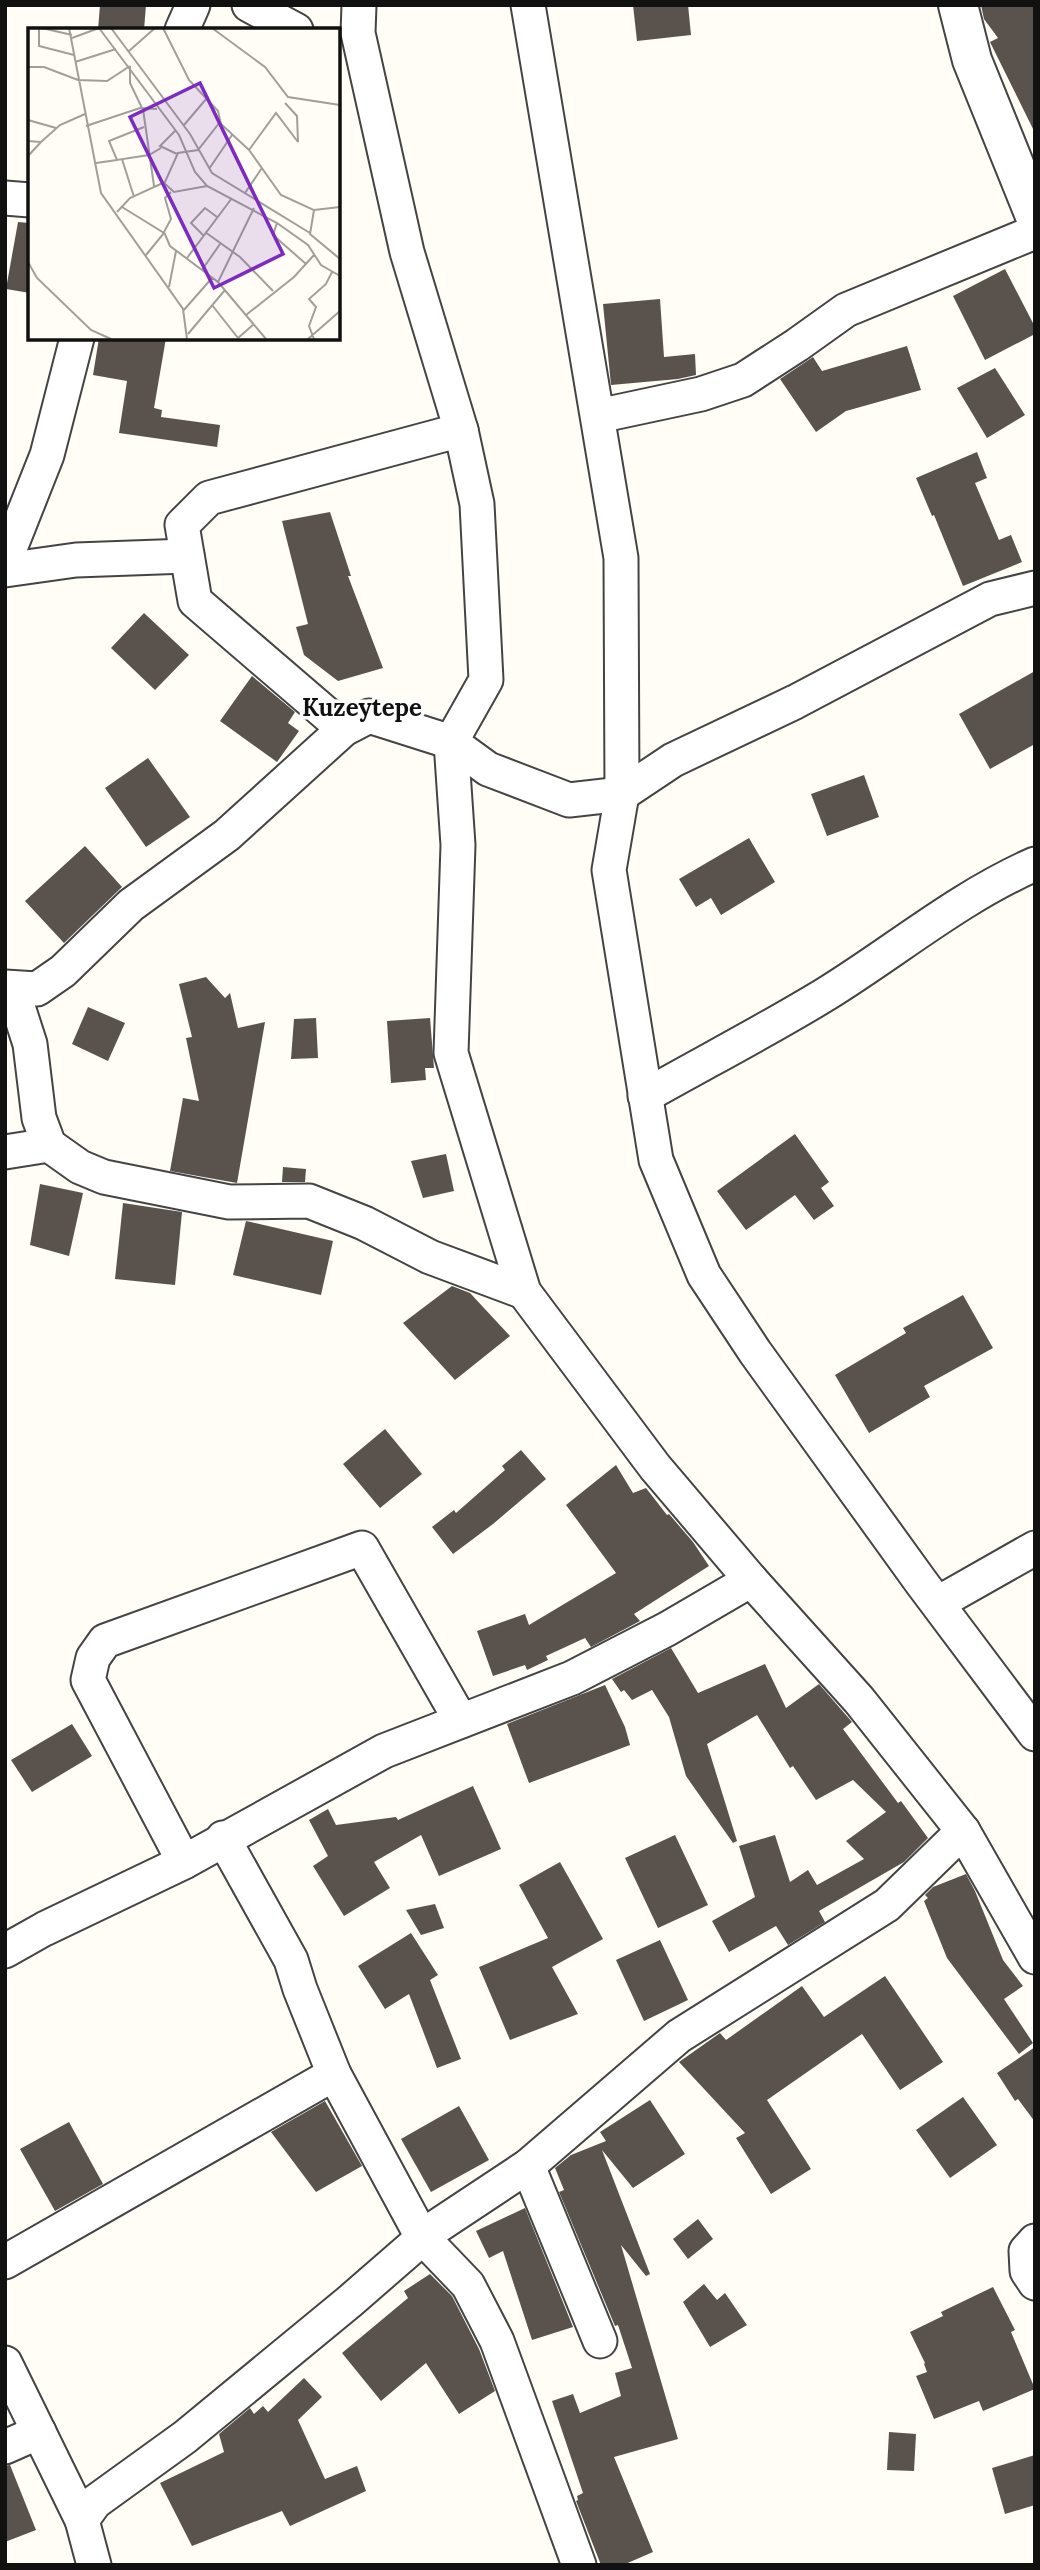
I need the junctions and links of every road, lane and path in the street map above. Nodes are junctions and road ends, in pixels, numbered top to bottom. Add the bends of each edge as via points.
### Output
1 (193, 5) edge
2 (249, 5) edge
3 (359, 5) edge
4 (528, 5) edge
5 (958, 5) edge
6 (183, 28) edge
7 (292, 28) edge
8 (351, 56) edge
9 (5, 198) edge
10 (28, 200) edge
11 (1035, 216) edge
12 (1035, 232) edge
13 (76, 340) edge
14 (598, 416) junction
15 (461, 430) junction
16 (187, 556) junction
17 (5, 561) edge
18 (5, 570) edge
19 (1035, 589) edge
20 (344, 729) junction
21 (451, 742) junction
22 (622, 794) junction
23 (1035, 864) edge
24 (9, 988) edge
25 (645, 1096) junction
26 (49, 1145) junction
27 (5, 1152) edge
28 (524, 1292) junction
29 (1035, 1548) edge
30 (751, 1580) junction
31 (938, 1603) junction
32 (461, 1721) junction
33 (1035, 1734) edge
34 (963, 1831) junction
35 (223, 1838) junction
36 (184, 1861) junction
37 (5, 1951) edge
38 (1035, 1957) edge
39 (334, 2074) junction
40 (528, 2166) junction
41 (422, 2236) junction
42 (1035, 2241) edge
43 (5, 2262) edge
44 (1035, 2283) edge
45 (600, 2341) dead end
46 (5, 2363) edge
47 (39, 2432) junction
48 (5, 2447) edge
49 (82, 2520) junction
50 (94, 2565) edge
51 (579, 2565) edge

1 - 6 street
2 - 7 street
3 - 8 street
4 - 14 street
5 - 11 street via 972,60
8 - 15 street
9 - 10 street
12 - 14 street via 846,310 743,380
13 - 17 street via 47,456
14 - 22 street via 621,558
15 - 16 street via 209,498 182,525
15 - 21 street via 477,503 486,680
16 - 18 street via 76,560
16 - 20 street via 195,601
19 - 22 street via 990,599 795,702 673,760
20 - 21 street via 369,716
20 - 24 street via 227,835 131,905 63,971 37,989
21 - 22 street via 488,769 569,800
21 - 28 street via 458,845 451,1053
22 - 25 street via 609,870
23 - 25 street via 934,919 827,993
24 - 26 street via 30,1044 39,1118
25 - 31 street via 656,1160 704,1275
26 - 27 street
26 - 28 street via 80,1167 128,1183 229,1202 309,1201
28 - 30 street via 655,1467
29 - 31 street
30 - 32 street via 572,1678
30 - 34 street via 859,1700
31 - 33 street
32 - 35 street via 384,1751
32 - 36 street via 362,1548 105,1641 93,1658 88,1680
34 - 38 street
34 - 40 street via 887,1905 679,2036
35 - 36 street
35 - 39 street via 291,1960
36 - 37 street
39 - 41 street
39 - 43 street
40 - 41 street
40 - 45 street
41 - 49 street via 185,2437 95,2502
41 - 51 street via 468,2285 497,2341
42 - 44 street via 1026,2251 1027,2271
46 - 47 street
47 - 48 street
47 - 49 street
49 - 50 street

